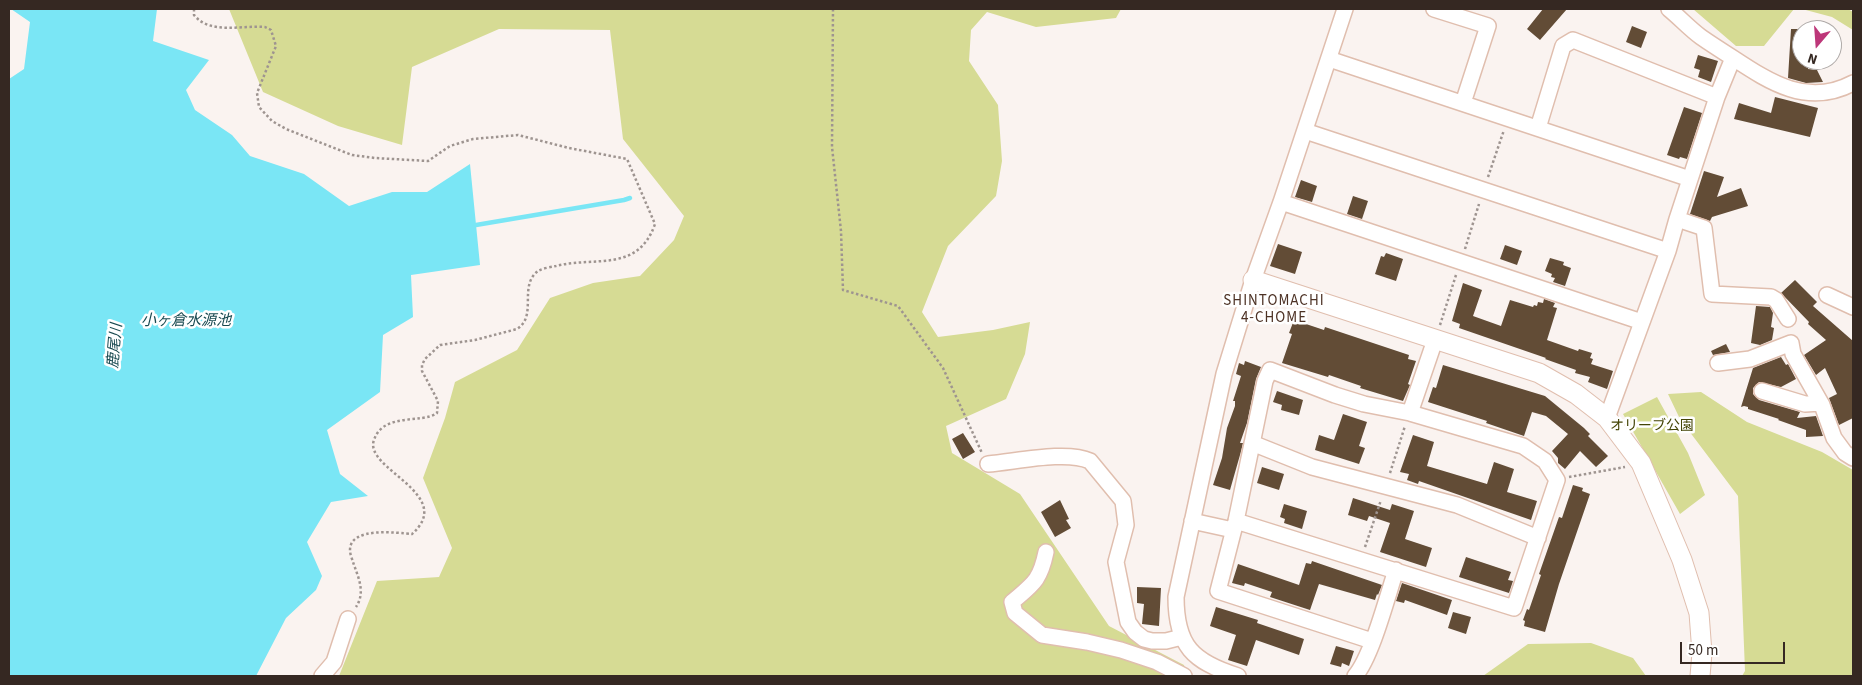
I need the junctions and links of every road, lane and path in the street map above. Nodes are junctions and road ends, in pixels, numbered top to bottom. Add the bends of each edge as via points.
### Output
1 (194, 9) edge
2 (832, 9) edge
3 (1345, 9) edge
4 (1434, 9) edge
5 (1669, 9) edge
6 (1733, 58) junction
7 (1329, 59) junction
8 (1853, 83) edge
9 (1717, 97) junction
10 (1463, 104) junction
11 (1508, 119) junction
12 (1538, 128) junction
13 (1305, 131) junction
14 (1690, 179) junction
15 (1483, 191) junction
16 (1281, 202) junction
17 (1676, 219) junction
18 (1668, 251) junction
19 (1460, 263) junction
20 (1253, 280) junction
21 (1827, 295) dead end
22 (1853, 307) edge
23 (1788, 319) dead end
24 (1642, 322) junction
25 (1435, 340) junction
26 (1718, 363) dead end
27 (1762, 391) dead end
28 (1821, 403) junction
29 (1410, 413) junction
30 (1606, 418) junction
31 (1252, 443) junction
32 (1853, 458) edge
33 (1641, 463) junction
34 (988, 464) joint
35 (1556, 480) junction
36 (1192, 521) junction
37 (1234, 525) junction
38 (1538, 538) junction
39 (1046, 552) dead end
40 (1396, 570) junction
41 (348, 619) joint
42 (1182, 637) junction
43 (1372, 641) junction
44 (322, 676) edge
45 (1184, 676) edge
46 (1238, 676) edge
47 (1355, 676) edge
48 (1700, 676) edge

1 - 41 path via 199,21 211,26 265,27 271,30 276,46 257,93 259,108 286,129 352,154 374,158 428,161 450,146 473,139 518,135 627,159 655,224 651,235 636,253 614,261 540,270 530,278 527,319 518,329 440,345 425,359 422,371 438,402 437,413 433,417 387,425 373,440 378,456 418,495 425,507 424,519 412,534 369,533 351,544 350,551 362,593
2 - 34 path via 832,146 844,290 898,306 943,368
3 - 7 street
4 - 10 street via 1488,26
5 - 6 street via 1700,36
6 - 8 street via 1784,88 1802,92 1836,90
6 - 9 street
7 - 10 street
7 - 13 street
9 - 12 street via 1573,40 1563,46
9 - 14 street
10 - 11 street
11 - 12 street
11 - 15 path
12 - 14 street
13 - 15 street
13 - 16 street
14 - 17 street
15 - 18 street
15 - 19 path
16 - 19 street
16 - 20 street
17 - 18 street
17 - 23 street via 1704,228 1712,294 1771,297
18 - 24 street
19 - 24 street
19 - 25 path
20 - 25 street
20 - 36 street via 1224,374
21 - 22 street
24 - 30 street
25 - 29 street
25 - 30 street via 1539,373 1576,394
26 - 28 street via 1750,359 1791,343
27 - 28 street via 1805,404
28 - 32 street via 1834,438 1841,449
29 - 31 street via 1344,398 1270,370
29 - 35 street via 1523,446 1545,461
30 - 33 street
31 - 37 street
31 - 38 street via 1312,467 1457,505
33 - 35 path
33 - 48 street via 1682,560 1699,614
34 - 42 street via 1067,456 1090,461 1123,501 1126,525 1116,562 1128,622 1135,632 1152,642
35 - 38 street
36 - 37 street
36 - 42 street via 1176,597 1177,624
37 - 40 street
37 - 43 street via 1218,591
38 - 40 street via 1514,608
39 - 45 street via 1034,583 1012,602 1015,613 1022,620 1042,634 1121,650 1157,662
40 - 43 street
41 - 44 street via 334,662
42 - 46 street via 1204,662
43 - 47 street

